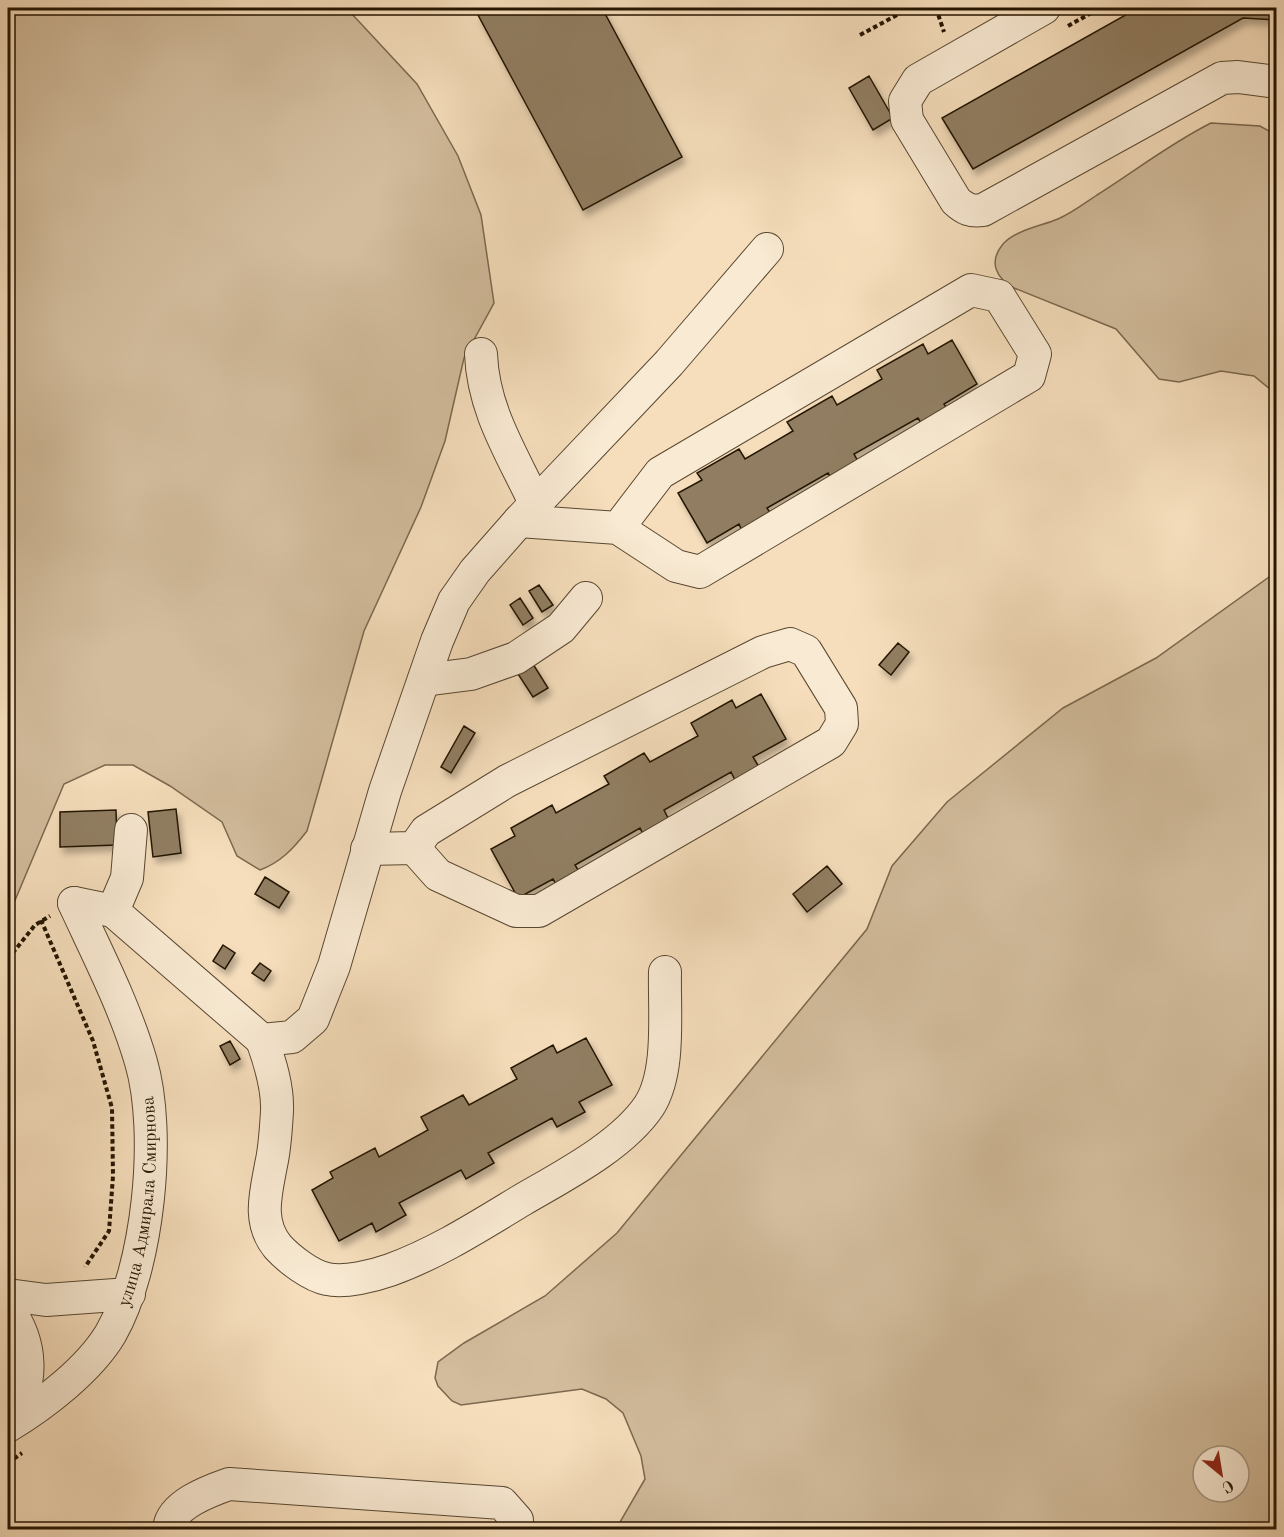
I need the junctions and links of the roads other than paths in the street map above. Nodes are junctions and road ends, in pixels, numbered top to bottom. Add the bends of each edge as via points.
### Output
1 (1052, 19) edge
2 (1276, 82) edge
3 (767, 249) dead end
4 (481, 354) dead end
5 (527, 512) junction
6 (618, 528) junction
7 (586, 598) dead end
8 (424, 680) junction
9 (131, 830) dead end
10 (414, 848) junction
11 (367, 849) junction
12 (113, 910) junction
13 (665, 972) dead end
14 (262, 1040) junction
15 (129, 1294) junction
16 (8, 1295) edge
17 (8, 1309) edge
18 (8, 1419) edge
19 (8, 1426) edge
20 (169, 1530) edge
21 (517, 1530) edge

1 - 2 street via 918,80 905,101 907,120 964,208 983,210 1222,78
3 - 5 street via 669,363
4 - 5 street via 487,402
5 - 6 street
5 - 8 street via 454,601
6 - 6 street via 676,566 700,572 1029,376 1035,354 999,296 971,290 660,473
7 - 8 street via 561,628 516,658 471,674
8 - 11 street
9 - 12 street via 127,878
10 - 10 street via 438,875 516,911 539,911 831,742 842,724 841,708 806,651 790,645 763,652 507,781 426,831
10 - 11 street
11 - 14 street via 334,966 313,1019 292,1037
12 - 14 street
12 - 15 street, улица Адмирала Смирнова via 75,903 129,1027 149,1101 144,1226
13 - 14 street via 663,1072 650,1105 626,1133 444,1247 388,1271 354,1278 327,1279 304,1268 279,1247 267,1229 263,1199 272,1163 277,1109 272,1067
15 - 16 street via 46,1300
15 - 19 street, улица Адмирала Смирнова via 110,1334 67,1385
17 - 18 street via 24,1339 28,1368 20,1400
20 - 21 street via 169,1522 183,1507 229,1484 502,1503 517,1520

